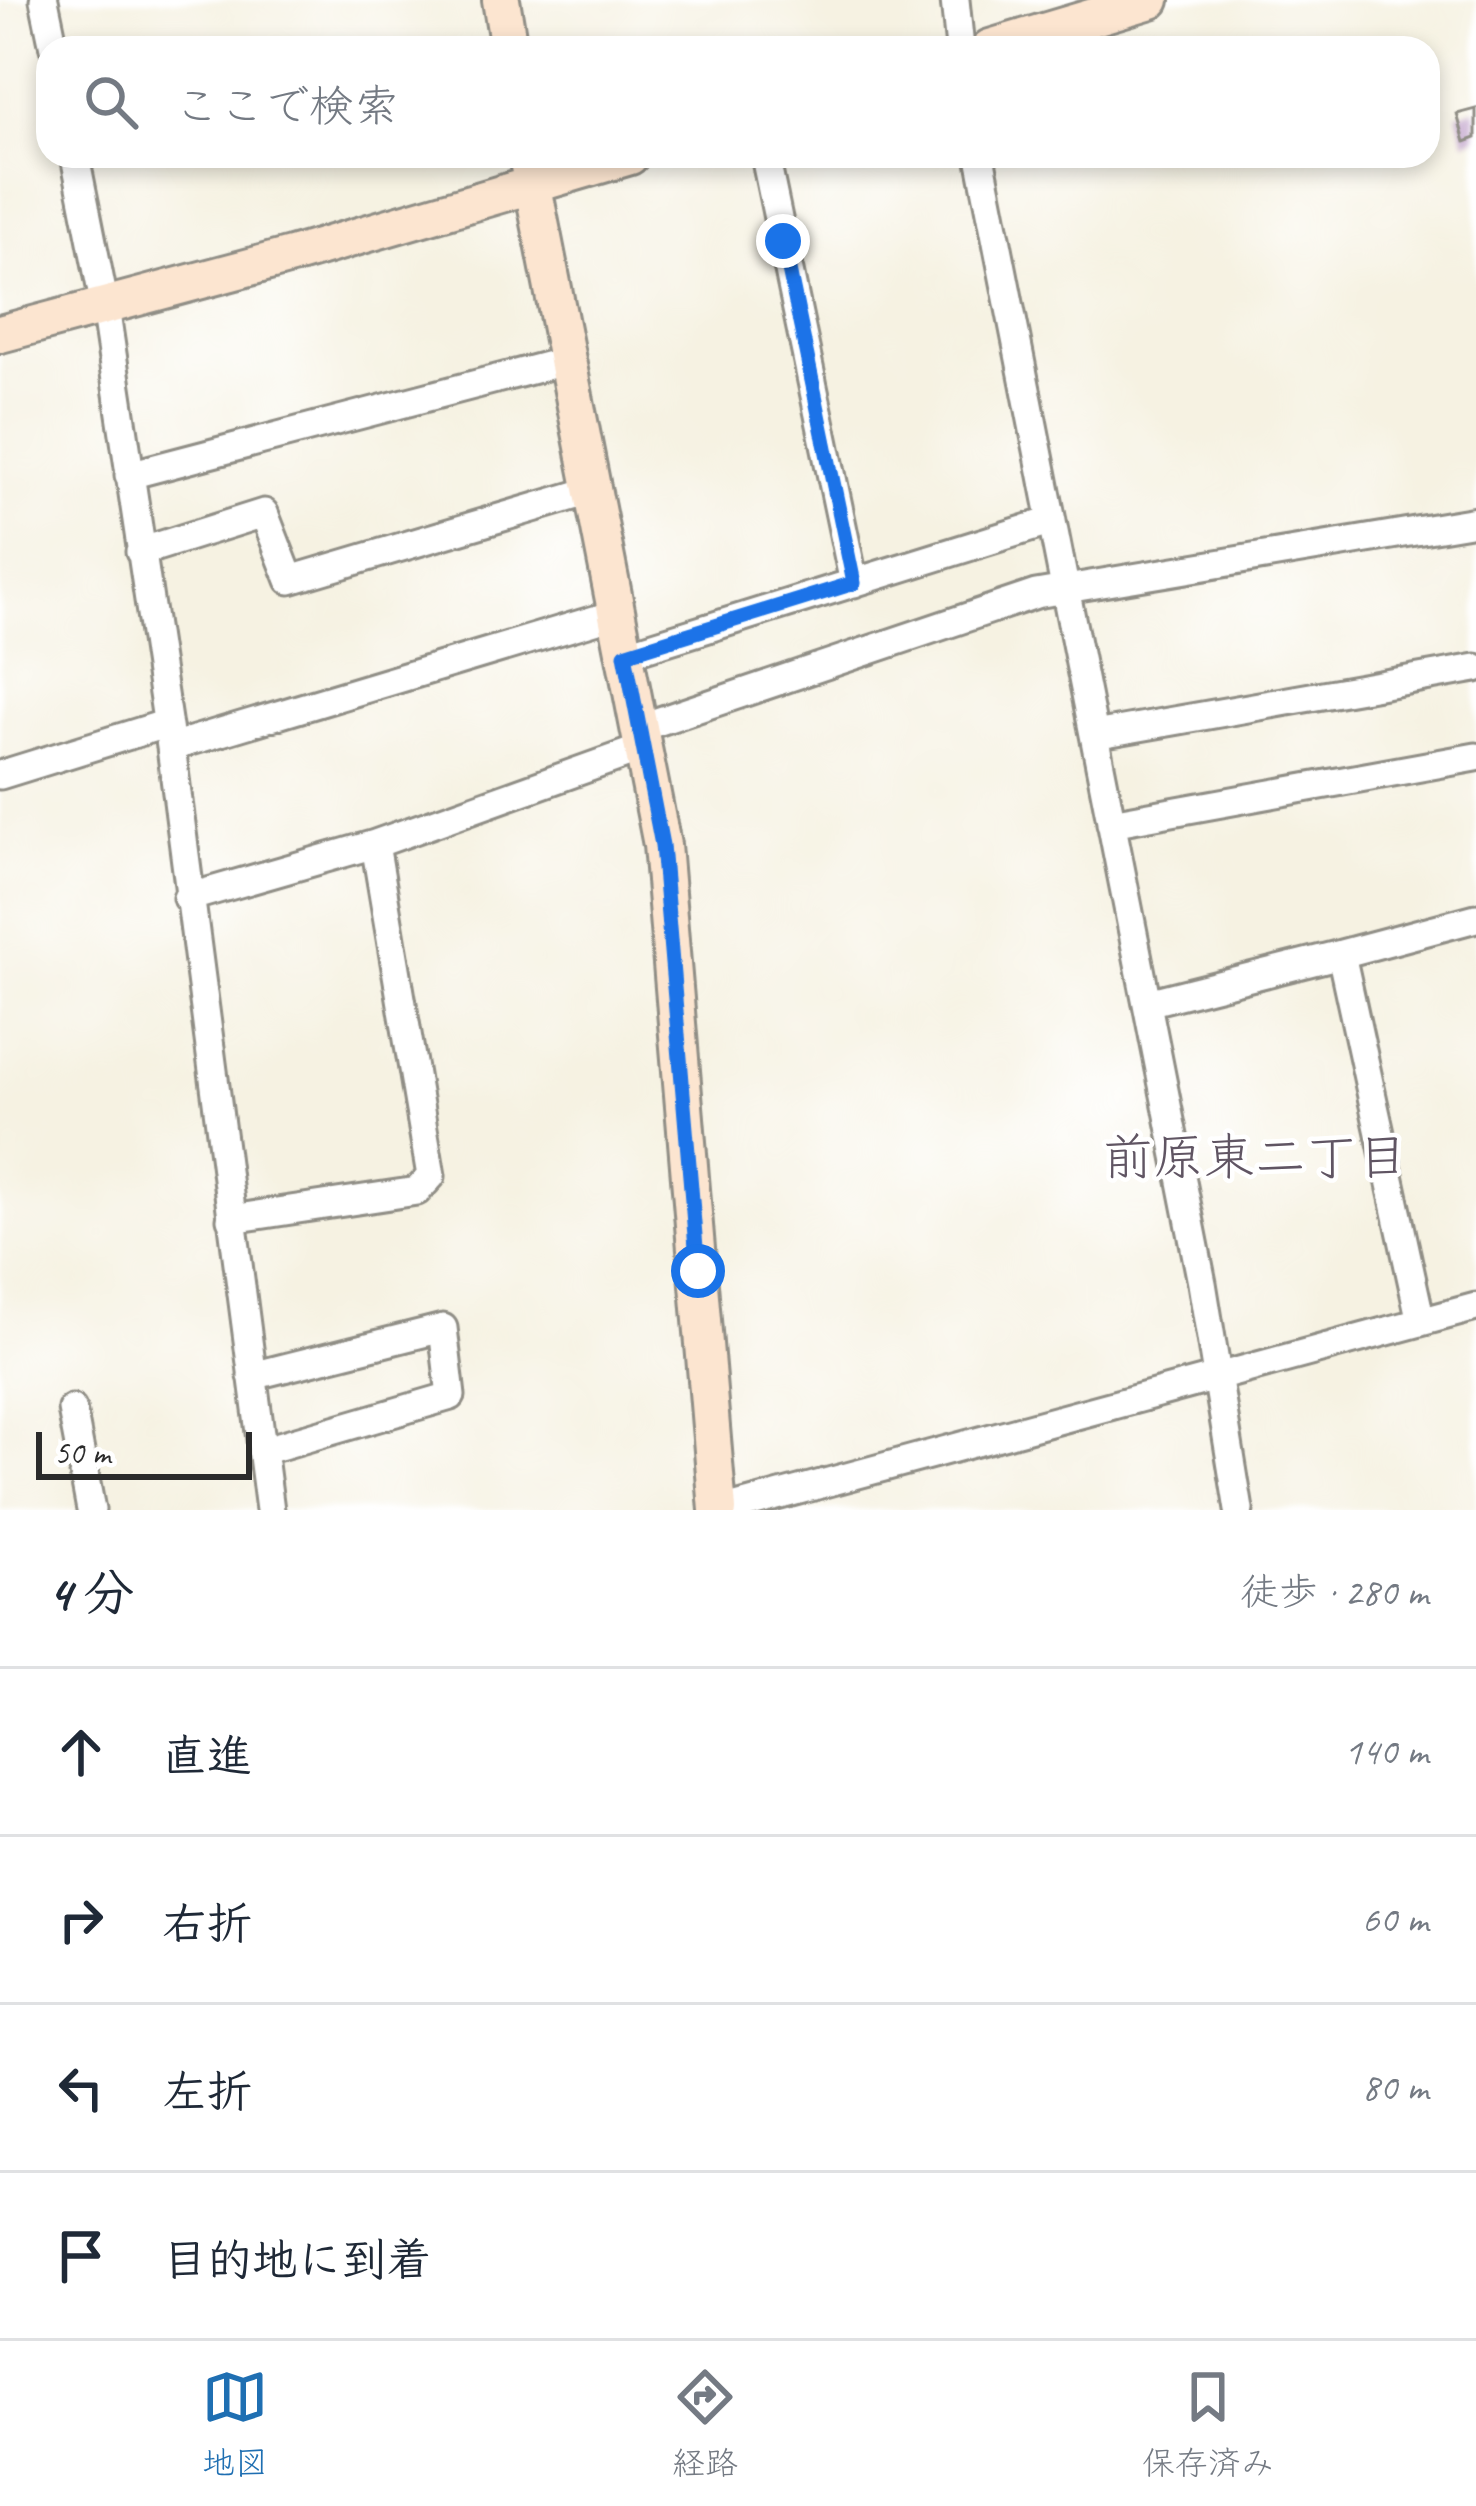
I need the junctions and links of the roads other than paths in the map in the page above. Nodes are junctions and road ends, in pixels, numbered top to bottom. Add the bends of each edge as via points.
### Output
1 (44, 0) edge
2 (501, 0) edge
3 (955, 0) edge
4 (1151, 0) edge
5 (52, 36) edge
6 (507, 36) edge
7 (959, 36) edge
8 (1030, 36) edge
9 (77, 168) edge
10 (768, 168) edge
11 (982, 168) edge
12 (530, 170) edge
13 (105, 307) junction
14 (0, 334) edge
15 (569, 360) junction
16 (129, 475) junction
17 (594, 490) junction
18 (1052, 521) junction
19 (1476, 521) edge
20 (140, 552) junction
21 (854, 583) junction
22 (1065, 589) junction
23 (617, 613) junction
24 (625, 654) junction
25 (1476, 668) edge
26 (1094, 735) junction
27 (168, 736) junction
28 (641, 738) junction
29 (1476, 757) edge
30 (0, 775) edge
31 (1112, 824) junction
32 (376, 844) junction
33 (187, 898) junction
34 (1476, 918) edge
35 (1341, 955) junction
36 (1147, 1003) junction
37 (231, 1219) junction
38 (1476, 1307) edge
39 (1420, 1322) junction
40 (1216, 1375) junction
41 (252, 1376) junction
42 (71, 1409) dead end
43 (262, 1450) junction
44 (91, 1510) edge
45 (270, 1510) edge
46 (722, 1510) edge
47 (1239, 1510) edge

1 - 5 street
2 - 6 street
3 - 7 street
4 - 8 street
9 - 13 street
10 - 21 street
11 - 18 street
12 - 13 street
12 - 15 street
13 - 14 street
13 - 16 street
15 - 16 street
15 - 17 street
16 - 20 street
17 - 20 street via 290,580 264,513
17 - 23 street
18 - 21 street
18 - 22 street
19 - 22 street
20 - 27 street
21 - 24 street
22 - 26 street
22 - 28 street
23 - 24 street
23 - 27 street
24 - 28 street
25 - 26 street
26 - 31 street
27 - 30 street
27 - 33 street
28 - 32 street
28 - 46 street via 662,845
29 - 31 street
31 - 36 street
32 - 33 street
32 - 37 street via 431,1176 417,1191
33 - 37 street
34 - 35 street
35 - 36 street
35 - 39 street
36 - 40 street
37 - 41 street
38 - 39 street
39 - 40 street
40 - 46 street
40 - 47 street
41 - 43 street
41 - 43 street via 443,1328 451,1396
42 - 44 street
43 - 45 street

